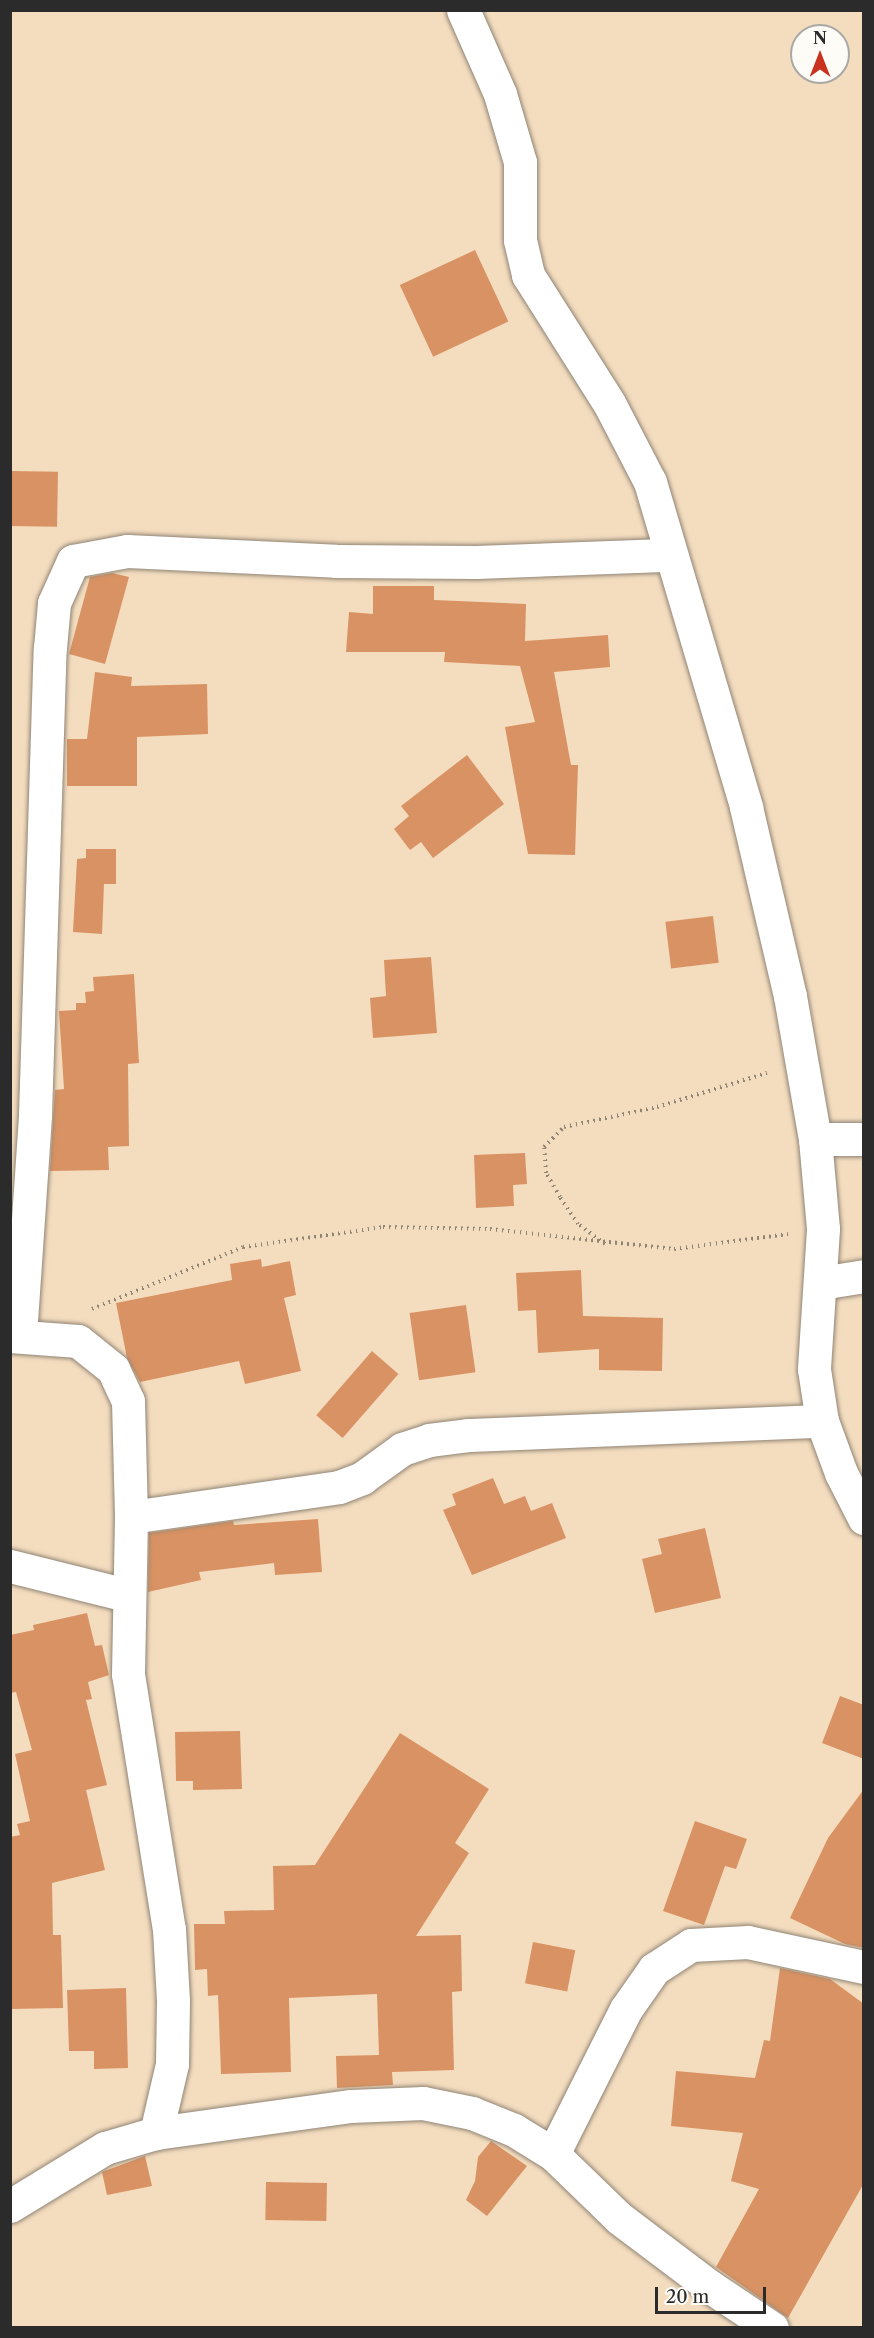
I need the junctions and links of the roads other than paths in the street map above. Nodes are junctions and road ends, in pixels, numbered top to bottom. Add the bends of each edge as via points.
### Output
1 (463, 10) edge
2 (671, 555) junction
3 (815, 1139) junction
4 (864, 1139) edge
5 (864, 1275) edge
6 (821, 1283) junction
7 (25, 1336) edge
8 (822, 1421) junction
9 (131, 1517) junction
10 (864, 1518) edge
11 (10, 1566) edge
12 (126, 1595) junction
13 (864, 1967) edge
14 (156, 2133) junction
15 (553, 2154) junction
16 (10, 2206) edge
17 (772, 2328) edge

1 - 2 street via 500,94 520,162 520,240 528,275 609,403 650,482
2 - 3 street via 746,807 790,996
2 - 7 street via 476,562 127,552 73,561 54,603 50,648
3 - 4 street
3 - 6 street via 823,1229
5 - 6 street
6 - 8 street via 814,1369
7 - 9 street via 78,1341 113,1369 128,1401
8 - 9 street via 468,1435 429,1440 402,1449 362,1478 339,1487
8 - 10 street via 841,1473
9 - 12 street
11 - 12 street
12 - 14 street via 133,1720 170,1939 172,2064
13 - 15 street via 748,1942 691,1945 654,1969 626,2009
14 - 15 street via 351,2106 423,2103 472,2114 514,2130
14 - 16 street via 105,2148
15 - 17 street via 619,2218

